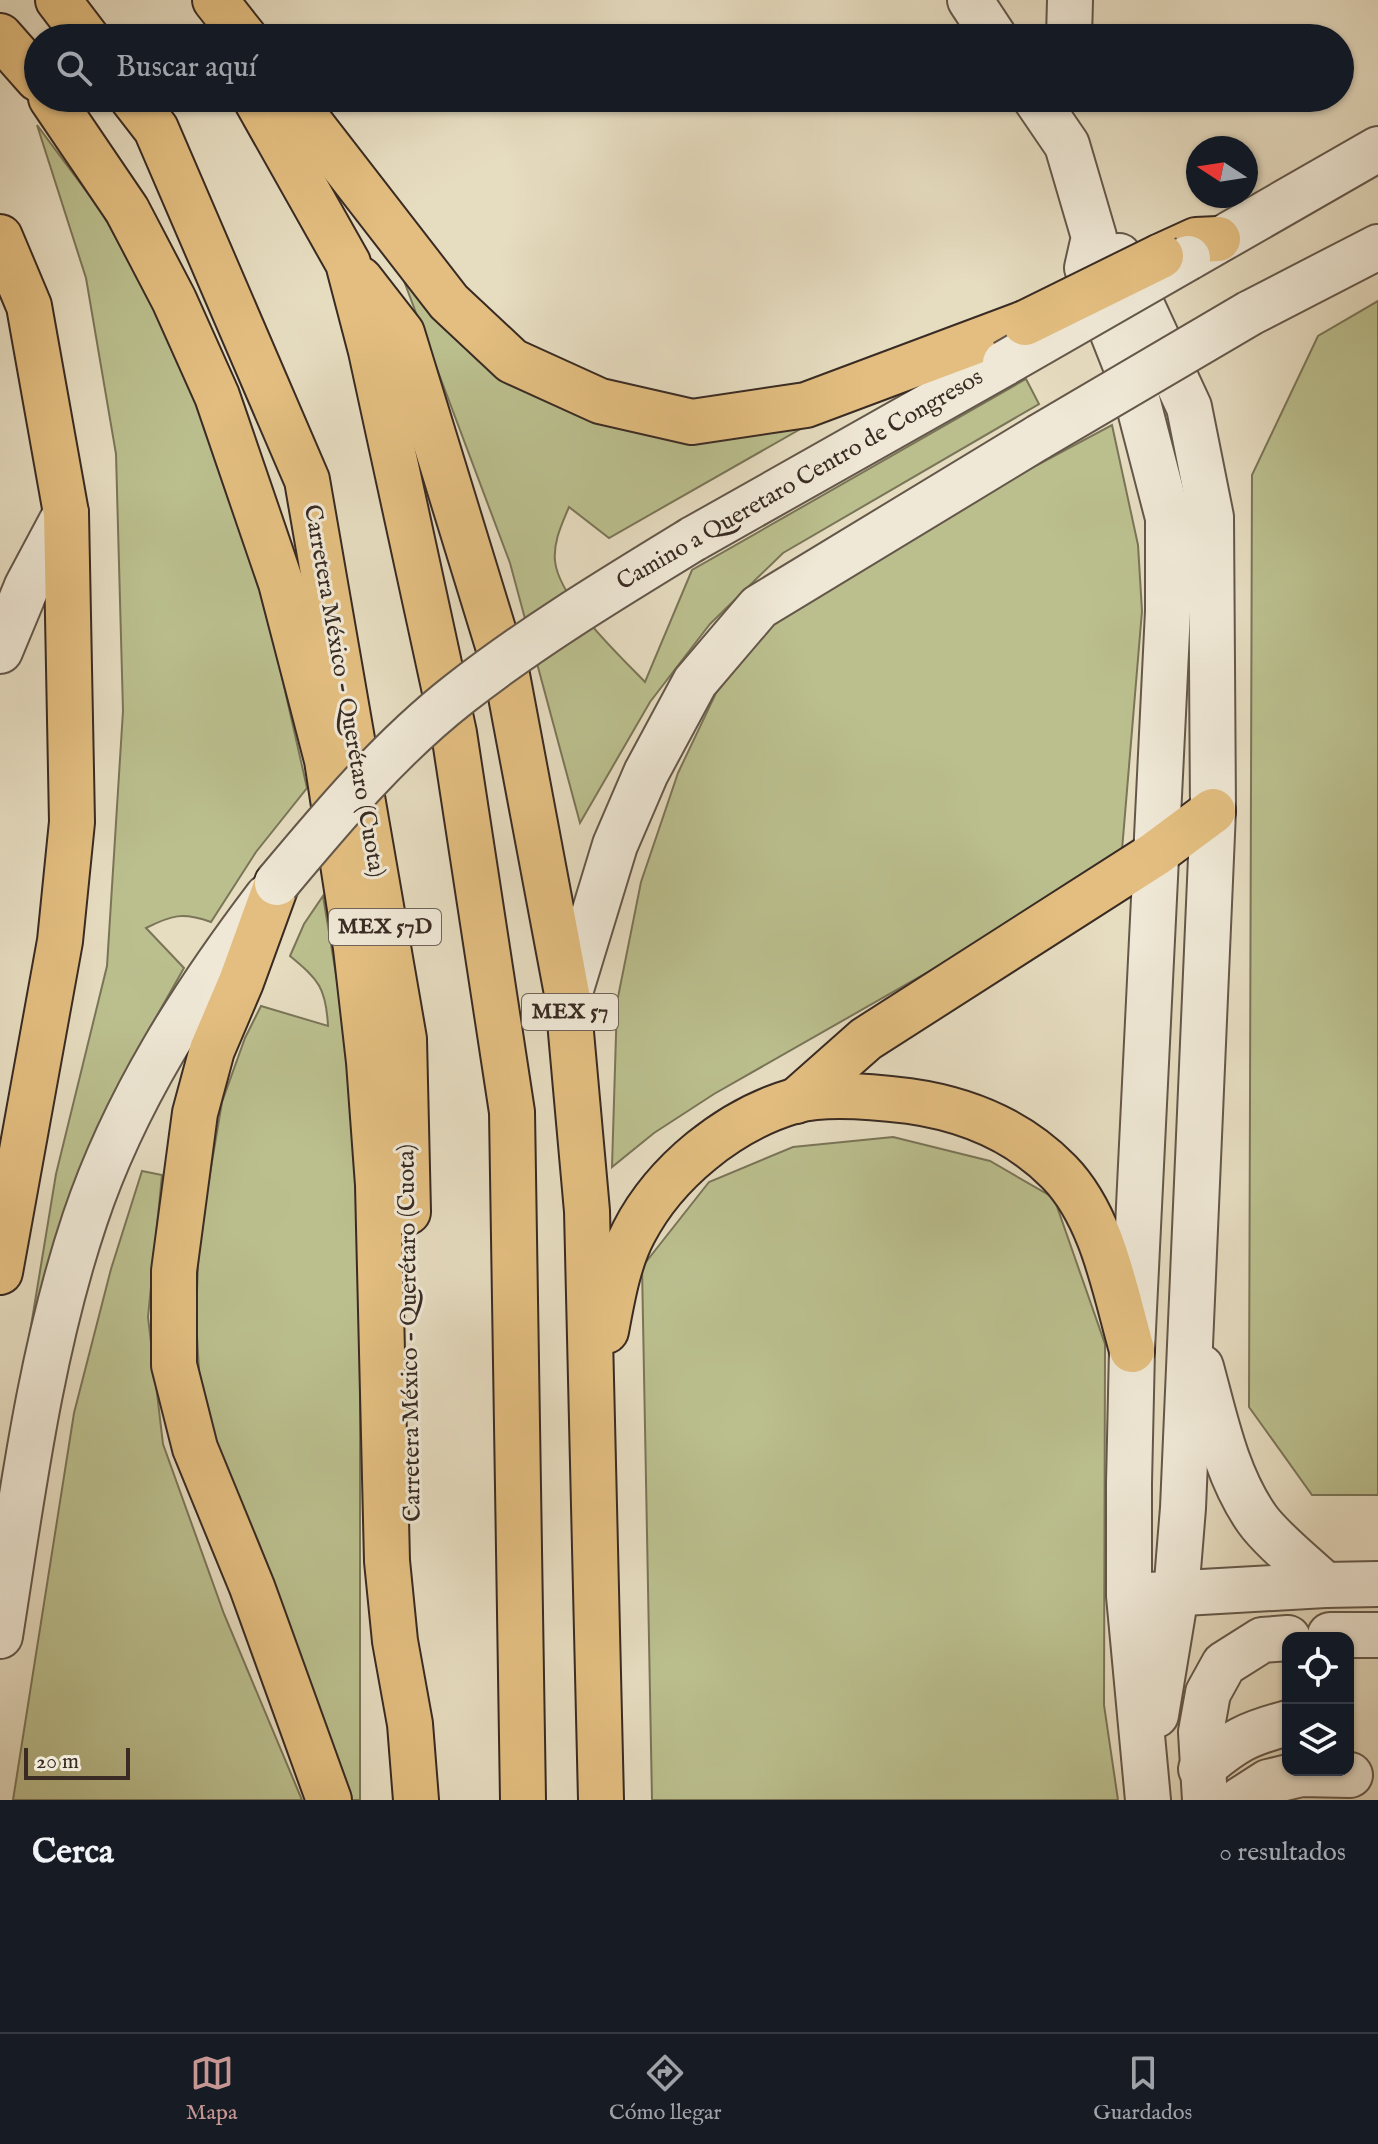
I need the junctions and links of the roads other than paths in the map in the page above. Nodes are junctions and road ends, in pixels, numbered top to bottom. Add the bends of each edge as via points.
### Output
1 (58, 0) edge
2 (199, 0) edge
3 (215, 0) edge
4 (970, 0) edge
5 (1070, 0) edge
6 (76, 24) edge
7 (213, 24) edge
8 (234, 24) edge
9 (986, 24) edge
10 (1069, 24) edge
11 (0, 36) edge
12 (24, 63) edge
13 (60, 112) edge
14 (143, 112) edge
15 (263, 112) edge
16 (302, 112) edge
17 (1045, 112) edge
18 (1068, 112) edge
19 (1067, 145) junction
20 (1378, 149) edge
21 (0, 237) edge
22 (1094, 237) junction
23 (1378, 247) edge
24 (1189, 251) junction
25 (348, 263) junction
26 (66, 513) junction
27 (0, 651) edge
28 (1213, 811) junction
29 (1155, 854) junction
30 (277, 883) joint
31 (226, 977) junction
32 (568, 999) junction
33 (796, 1101) junction
34 (0, 1272) edge
35 (1191, 1329) junction
36 (1132, 1350) junction
37 (593, 1400) junction
38 (1378, 1584) edge
39 (1325, 1585) junction
40 (1176, 1594) junction
41 (1129, 1596) junction
42 (1378, 1635) edge
43 (0, 1636) edge
44 (1354, 1636) edge
45 (1282, 1639) edge
46 (1282, 1724) edge
47 (1352, 1779) edge
48 (1203, 1784) edge
49 (1146, 1790) edge
50 (601, 1798) edge
51 (329, 1800) edge
52 (416, 1800) edge
53 (523, 1800) edge
54 (1240, 1800) edge

1 - 6 highway
2 - 7 highway
3 - 8 highway
4 - 9 street
5 - 10 street
11 - 12 highway
13 - 52 highway via 127,210 217,396 281,583 327,760 369,1062 378,1185 387,1561
14 - 52 highway, Carretera México - Querétaro (Cuota) / MEX 57D via 156,129 307,480 404,1039
15 - 25 highway
16 - 24 highway, bridge via 449,302 512,361 600,401 692,422 806,405 1025,323
17 - 19 street
18 - 19 street
19 - 22 street
20 - 24 street, Camino a Queretaro Centro de Congresos
21 - 26 highway via 29,306
22 - 28 street via 1119,256 1189,407 1211,517
22 - 29 street via 1087,268 1134,387 1168,518
23 - 32 street, bridge via 1250,313 759,607 695,682 646,773 615,845
24 - 30 street, Camino a Queretaro Centro de Congresos, bridge via 582,606 456,696 382,763
25 - 32 highway, MEX 57 via 402,333 507,675
25 - 53 highway via 454,733 512,1112
26 - 27 street
26 - 34 highway via 72,822 60,941
28 - 29 highway
28 - 35 street
29 - 33 highway via 866,1039
29 - 36 street
30 - 31 highway
31 - 43 street via 164,1045 103,1170 81,1230 23,1489
31 - 51 highway via 195,1113 174,1271 174,1365 195,1448
32 - 37 highway, MEX 57 via 587,1211
33 - 36 highway via 882,1097 932,1104 978,1117 1027,1144 1061,1173 1089,1215
33 - 37 highway via 731,1131 687,1162 657,1195 633,1233 614,1290
35 - 39 street via 1238,1486 1258,1521
35 - 40 street
36 - 41 street
37 - 50 highway, MEX 57
38 - 39 street
39 - 40 street
40 - 41 street
40 - 49 street
41 - 49 street
42 - 44 street
45 - 48 street via 1262,1640 1224,1664 1208,1693 1201,1732
46 - 48 street via 1251,1732 1227,1747
47 - 54 street via 1301,1774 1268,1782

